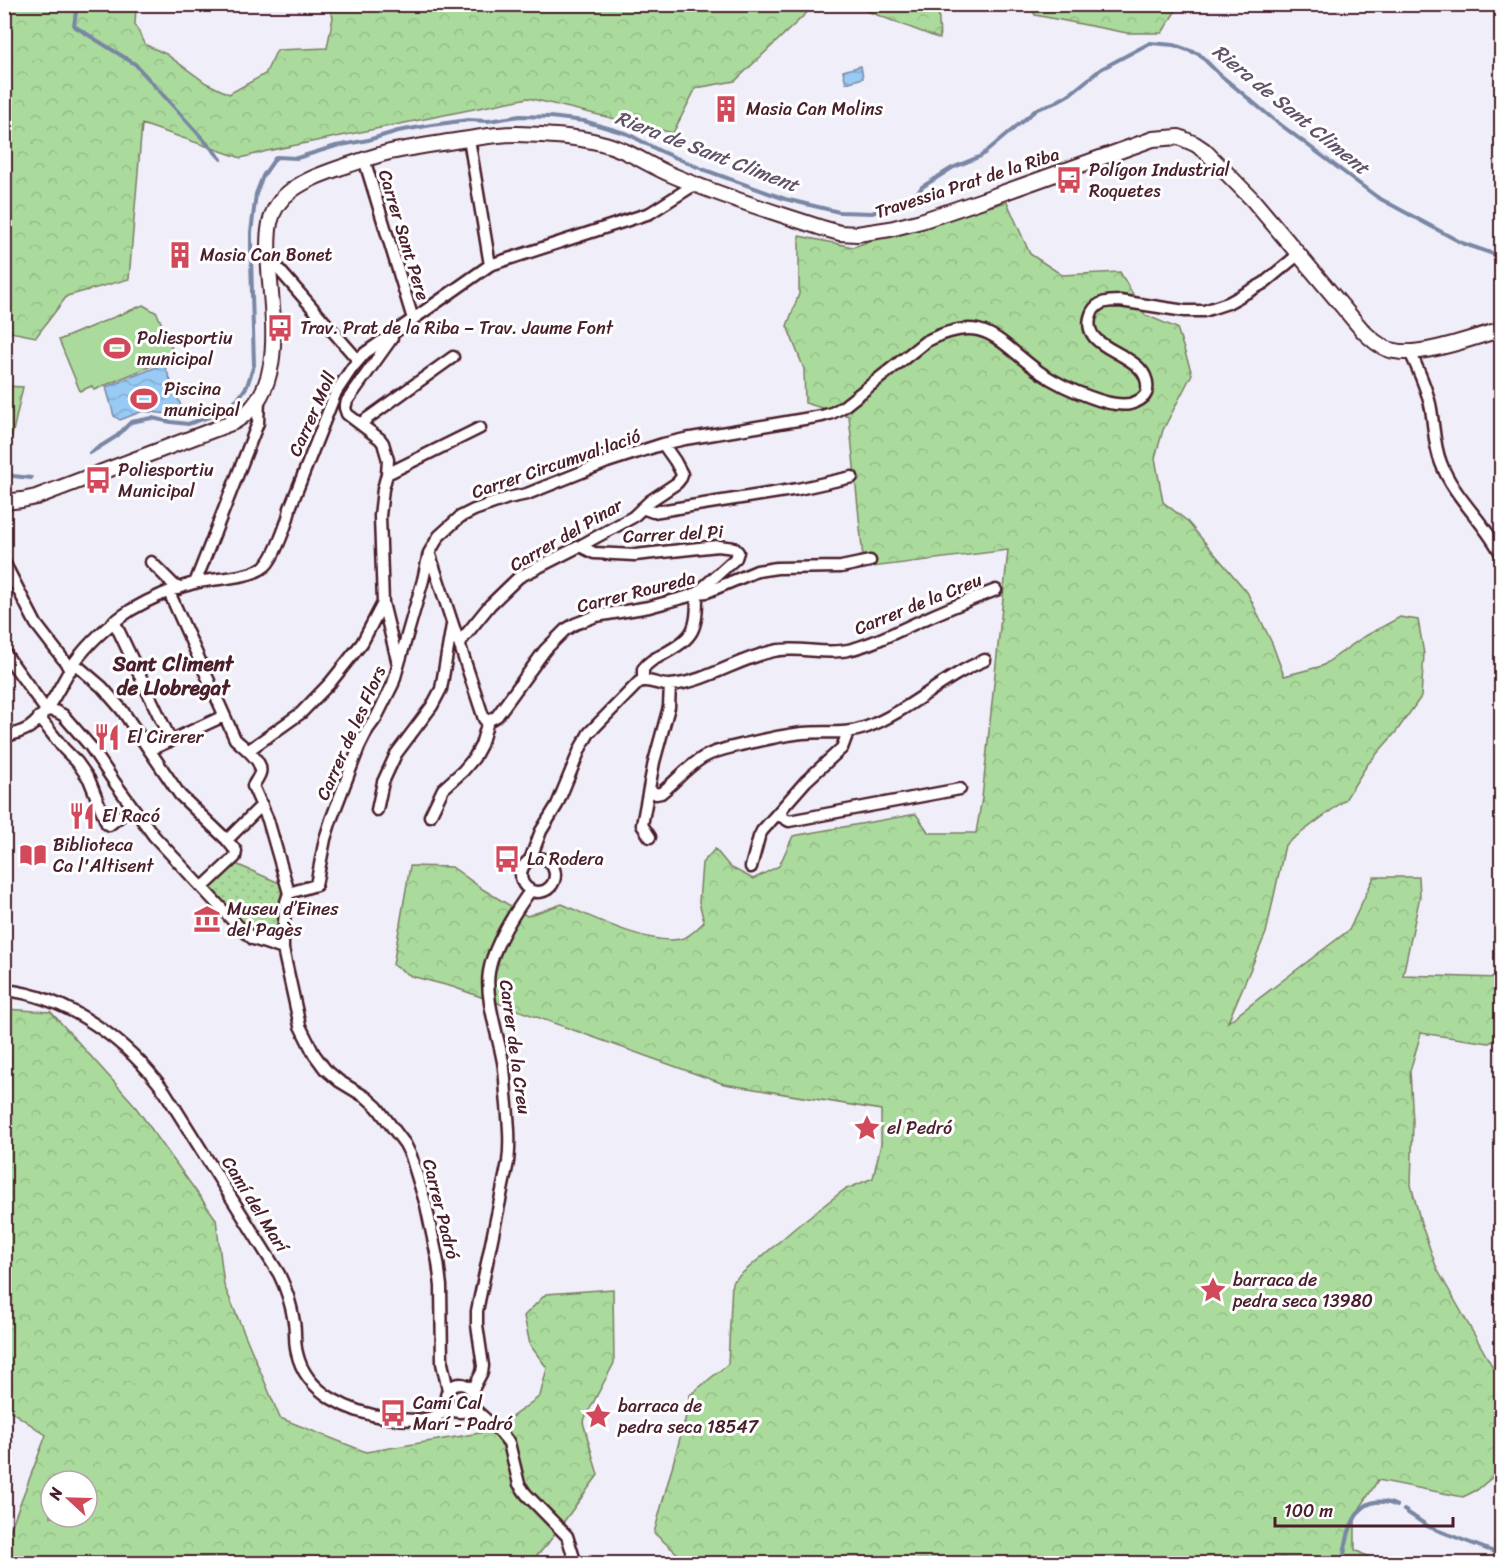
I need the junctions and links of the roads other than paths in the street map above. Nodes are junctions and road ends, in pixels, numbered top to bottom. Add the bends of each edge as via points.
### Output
1 (469, 139) junction
2 (364, 159) junction
3 (694, 185) junction
4 (1299, 254) junction
5 (268, 257) junction
6 (490, 265) junction
7 (412, 319) junction
8 (1502, 329) edge
9 (398, 331) junction
10 (1410, 352) junction
11 (453, 357) dead end
12 (358, 360) junction
13 (259, 399) junction
14 (361, 423) junction
15 (480, 428) dead end
16 (663, 444) junction
17 (387, 474) junction
18 (852, 477) dead end
19 (4, 502) edge
20 (642, 508) junction
21 (580, 546) junction
22 (429, 553) junction
23 (1502, 556) edge
24 (870, 561) dead end
25 (4, 562) edge
26 (151, 562) dead end
27 (423, 580) junction
28 (195, 583) junction
29 (440, 585) junction
30 (173, 590) junction
31 (996, 590) dead end
32 (697, 592) junction
33 (383, 603) junction
34 (114, 621) junction
35 (453, 622) junction
36 (460, 642) junction
37 (4, 652) edge
38 (985, 660) dead end
39 (398, 664) junction
40 (72, 667) junction
41 (643, 680) junction
42 (670, 685) junction
43 (43, 714) junction
44 (224, 716) junction
45 (488, 721) junction
46 (848, 732) junction
47 (4, 737) edge
48 (171, 741) junction
49 (150, 750) junction
50 (249, 750) junction
51 (649, 789) junction
52 (960, 789) dead end
53 (262, 805) junction
54 (132, 807) junction
55 (377, 810) dead end
56 (781, 810) junction
57 (430, 816) dead end
58 (650, 837) dead end
59 (227, 840) junction
60 (530, 860) junction
61 (751, 867) dead end
62 (203, 887) junction
63 (530, 891) junction
64 (289, 893) junction
65 (283, 949) junction
66 (4, 990) edge
67 (448, 1390) junction
68 (472, 1391) junction
69 (471, 1406) junction
70 (450, 1408) junction
71 (576, 1563) edge

1 - 2 street, Travessia Prat de la Riba
1 - 3 street, Travessia Prat de la Riba via 514,134 604,143
1 - 6 street
2 - 5 street, Travessia Prat de la Riba via 321,174 286,195 272,216
2 - 7 street, Carrer Sant Pere
3 - 4 street, Travessia Prat de la Riba via 822,228 864,234 921,221 1153,138 1179,137 1195,144 1217,163
3 - 6 street, Carrer Moll via 650,213
4 - 10 street, Travessia Prat de la Riba via 1369,337 1387,349
4 - 16 street, Carrer Circumval·lació via 1264,283 1204,311 1120,301 1097,305 1091,314 1090,331 1101,343 1135,363 1142,373 1147,389 1144,397 1130,404 1106,403 1075,391 1042,373 1000,339 966,329 925,342 852,400 826,415
5 - 12 street
5 - 13 street, Travessia Prat de la Riba via 273,352
6 - 7 street, Carrer Moll
7 - 9 street, Carrer Moll
8 - 10 street, Travessia Prat de la Riba
9 - 12 street, Carrer Moll
9 - 14 street via 347,401 347,414
10 - 23 street via 1430,406 1440,463
11 - 14 street
12 - 28 street, Carrer Moll via 336,392 290,515 265,567
13 - 19 street, Travessia Prat de la Riba via 234,422 36,497
13 - 28 street via 258,423
14 - 17 street via 384,443
15 - 17 street
16 - 20 street via 682,474
16 - 22 street, Carrer Circumval·lació via 474,510 444,530
17 - 33 street via 380,516
18 - 20 street, Carrer del Pinar via 652,512
20 - 21 street, Carrer del Pinar
21 - 32 street, Carrer del Pi via 594,553 628,555 718,546 734,548 738,552 736,558
21 - 36 street, Carrer del Pinar via 519,577
22 - 27 street, Carrer Circumval·lació
22 - 29 street
24 - 32 street, Carrer Roureda via 841,567 757,570 707,592
25 - 40 street via 36,624
26 - 30 street
27 - 29 street via 433,578
27 - 39 street, Carrer Circumval·lació
28 - 30 street, Carrer Moll
29 - 35 street
30 - 34 street, Carrer Moll
30 - 44 street
31 - 42 street, Carrer de la Creu via 858,647 837,652 776,651
32 - 41 street via 692,632 682,643 648,662
32 - 45 street, Carrer Roureda via 660,604 596,616 565,630 545,650 497,716
33 - 39 street
33 - 50 street via 362,643 330,683 301,713
34 - 40 street, Carrer Moll
34 - 48 street
35 - 36 street
35 - 55 street via 441,689 396,754 383,782
36 - 45 street via 484,719
37 - 43 street
38 - 46 street via 878,723
39 - 64 street, Carrer de les Flors via 393,684 345,781 325,840 316,885
40 - 43 street, Carrer Moll
40 - 49 street via 102,687
41 - 42 street, Carrer de la Creu
41 - 60 street via 589,733
42 - 51 street via 669,707
43 - 47 street via 28,728
43 - 54 street via 55,711 63,715
43 - 54 street via 64,749 89,779 107,824
44 - 48 street
44 - 50 street via 235,739
45 - 57 street via 474,758 443,789
46 - 51 street via 782,736 715,752 690,766 661,794
46 - 56 street via 842,748
48 - 49 street
49 - 59 street via 180,795
50 - 53 street via 261,770 253,786
51 - 58 street via 642,825
52 - 56 street via 789,821 782,817
53 - 59 street
53 - 64 street
54 - 62 street
56 - 61 street via 759,837
59 - 62 street via 236,851 235,857
60 - 63 street via 521,873 523,885
60 - 63 street via 546,860 555,873 549,888 538,893
62 - 65 street via 248,935
63 - 68 street, Carrer de la Creu via 498,944 489,969 489,990 503,1061 510,1150 477,1311 483,1366
64 - 65 street, Carrer Padró
65 - 67 street, Carrer Padró via 300,1026 314,1054 331,1075 377,1107 411,1156 439,1271 442,1363
66 - 70 street, Camí del Marí via 46,999 87,1020 114,1037 155,1077 279,1274 289,1295 299,1362 319,1389 357,1411 391,1419 436,1417
67 - 68 street via 459,1383
67 - 70 street via 445,1398
68 - 69 street
69 - 70 street via 461,1412
69 - 71 street via 509,1443 519,1484 567,1536

